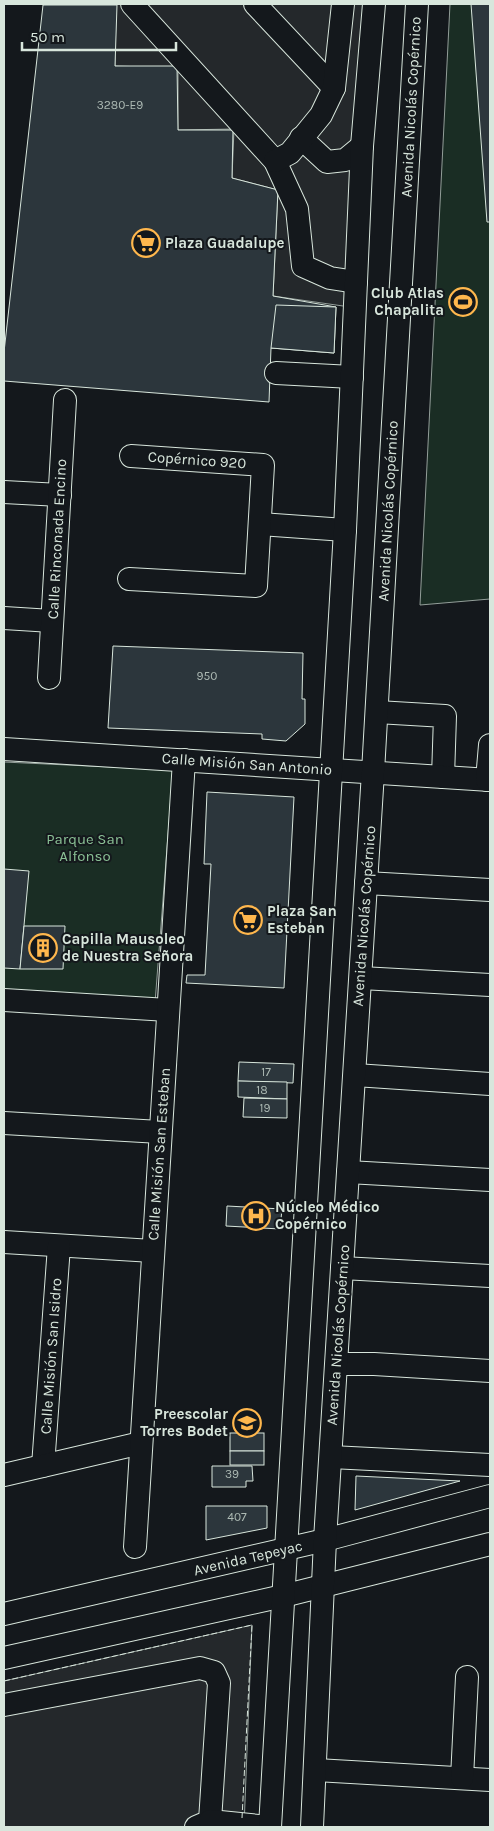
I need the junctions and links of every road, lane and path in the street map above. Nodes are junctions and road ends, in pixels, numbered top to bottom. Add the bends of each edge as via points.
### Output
1 (132, 4) edge
2 (256, 4) edge
3 (342, 4) edge
4 (374, 4) edge
5 (416, 4) edge
6 (334, 88) junction
7 (301, 138) junction
8 (362, 146) junction
9 (275, 161) junction
10 (356, 282) junction
11 (276, 373) dead end
12 (352, 377) junction
13 (65, 400) dead end
14 (131, 456) dead end
15 (4, 492) edge
16 (60, 495) junction
17 (260, 524) junction
18 (345, 530) junction
19 (129, 580) dead end
20 (4, 618) edge
21 (52, 621) junction
22 (49, 678) dead end
23 (376, 712) junction
24 (490, 745) edge
25 (4, 749) edge
26 (184, 760) junction
27 (331, 770) junction
28 (373, 772) junction
29 (443, 776) junction
30 (489, 780) edge
31 (366, 883) junction
32 (490, 890) edge
33 (361, 978) junction
34 (490, 985) edge
35 (4, 1000) edge
36 (168, 1010) junction
37 (354, 1075) junction
38 (490, 1084) edge
39 (4, 1123) edge
40 (160, 1132) junction
41 (348, 1172) junction
42 (490, 1180) edge
43 (4, 1242) edge
44 (58, 1246) junction
45 (153, 1251) junction
46 (342, 1268) junction
47 (490, 1276) edge
48 (337, 1364) junction
49 (490, 1371) edge
50 (141, 1443) junction
51 (331, 1457) junction
52 (490, 1465) edge
53 (43, 1466) junction
54 (4, 1475) edge
55 (490, 1496) edge
56 (326, 1540) junction
57 (490, 1544) edge
58 (134, 1547) dead end
59 (286, 1550) junction
60 (324, 1586) junction
61 (283, 1596) junction
62 (4, 1614) edge
63 (4, 1658) edge
64 (467, 1678) dead end
65 (4, 1705) edge
66 (316, 1770) junction
67 (462, 1778) junction
68 (490, 1780) edge
69 (203, 1824) edge
70 (270, 1827) edge
71 (312, 1827) edge

1 - 9 street
2 - 6 street
3 - 6 street
4 - 8 street
5 - 23 street, Avenida Nicolás Copérnico
6 - 7 street via 321,115
7 - 8 street via 327,162 345,160
7 - 9 street via 290,153
8 - 10 street
9 - 10 street via 297,209 303,266 330,278
10 - 12 street
11 - 12 street
12 - 18 street
13 - 16 street, Calle Rinconada Encino
14 - 17 street, Copérnico 920 via 263,464
15 - 16 street
16 - 21 street, Calle Rinconada Encino
17 - 18 street
17 - 19 street, Copérnico 920 via 256,586
18 - 27 street
20 - 21 street
21 - 22 street, Calle Rinconada Encino
23 - 28 street, Avenida Nicolás Copérnico
23 - 29 street via 445,716
24 - 30 street
25 - 26 street, Calle Misión San Antonio
26 - 27 street, Calle Misión San Antonio
26 - 36 street, Calle Misión San Esteban
27 - 28 street, Calle Misión San Antonio
27 - 59 street
28 - 29 street, Calle Misión San Antonio
28 - 31 street, Avenida Nicolás Copérnico
29 - 30 street, Calle Misión San Antonio
31 - 32 street
31 - 33 street, Avenida Nicolás Copérnico
33 - 34 street
33 - 37 street, Avenida Nicolás Copérnico
35 - 36 street
36 - 40 street, Calle Misión San Esteban
37 - 38 street
37 - 41 street, Avenida Nicolás Copérnico
39 - 40 street
40 - 45 street, Calle Misión San Esteban
41 - 42 street
41 - 46 street, Avenida Nicolás Copérnico
43 - 44 street
44 - 45 street
44 - 53 street, Calle Misión San Isidro
45 - 50 street, Calle Misión San Esteban
46 - 47 street
46 - 48 street, Avenida Nicolás Copérnico
48 - 49 street
48 - 51 street, Avenida Nicolás Copérnico
50 - 53 street
50 - 58 street, Calle Misión San Esteban
51 - 52 street
51 - 56 street, Avenida Nicolás Copérnico
53 - 54 street
55 - 56 street, Avenida Tepeyac
56 - 59 street, Avenida Tepeyac
56 - 60 street, Avenida Nicolás Copérnico
57 - 60 street
59 - 61 street
59 - 62 street, Avenida Tepeyac
60 - 61 street
60 - 66 street, Avenida Nicolás Copérnico
61 - 63 street
61 - 70 street
64 - 67 street
65 - 69 street via 200,1668 214,1672 220,1683
66 - 67 street
66 - 71 street, Avenida Nicolás Copérnico
67 - 68 street
69 - 70 street

